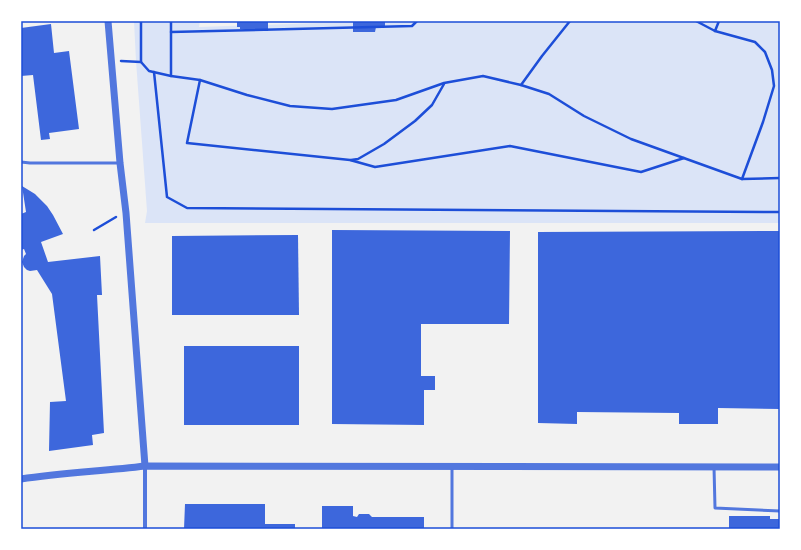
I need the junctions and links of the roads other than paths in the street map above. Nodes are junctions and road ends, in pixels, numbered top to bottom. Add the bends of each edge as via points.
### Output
1 (108, 21) edge
2 (21, 162) edge
3 (120, 163) junction
4 (146, 466) junction
5 (452, 466) junction
6 (714, 467) junction
7 (780, 467) edge
8 (21, 479) edge
9 (780, 511) edge
10 (145, 529) edge
11 (452, 529) edge

1 - 3 street
2 - 3 lane
3 - 4 street
4 - 5 street
4 - 8 street
4 - 10 street
5 - 6 street
5 - 11 lane
6 - 7 street
6 - 9 lane via 715,508

